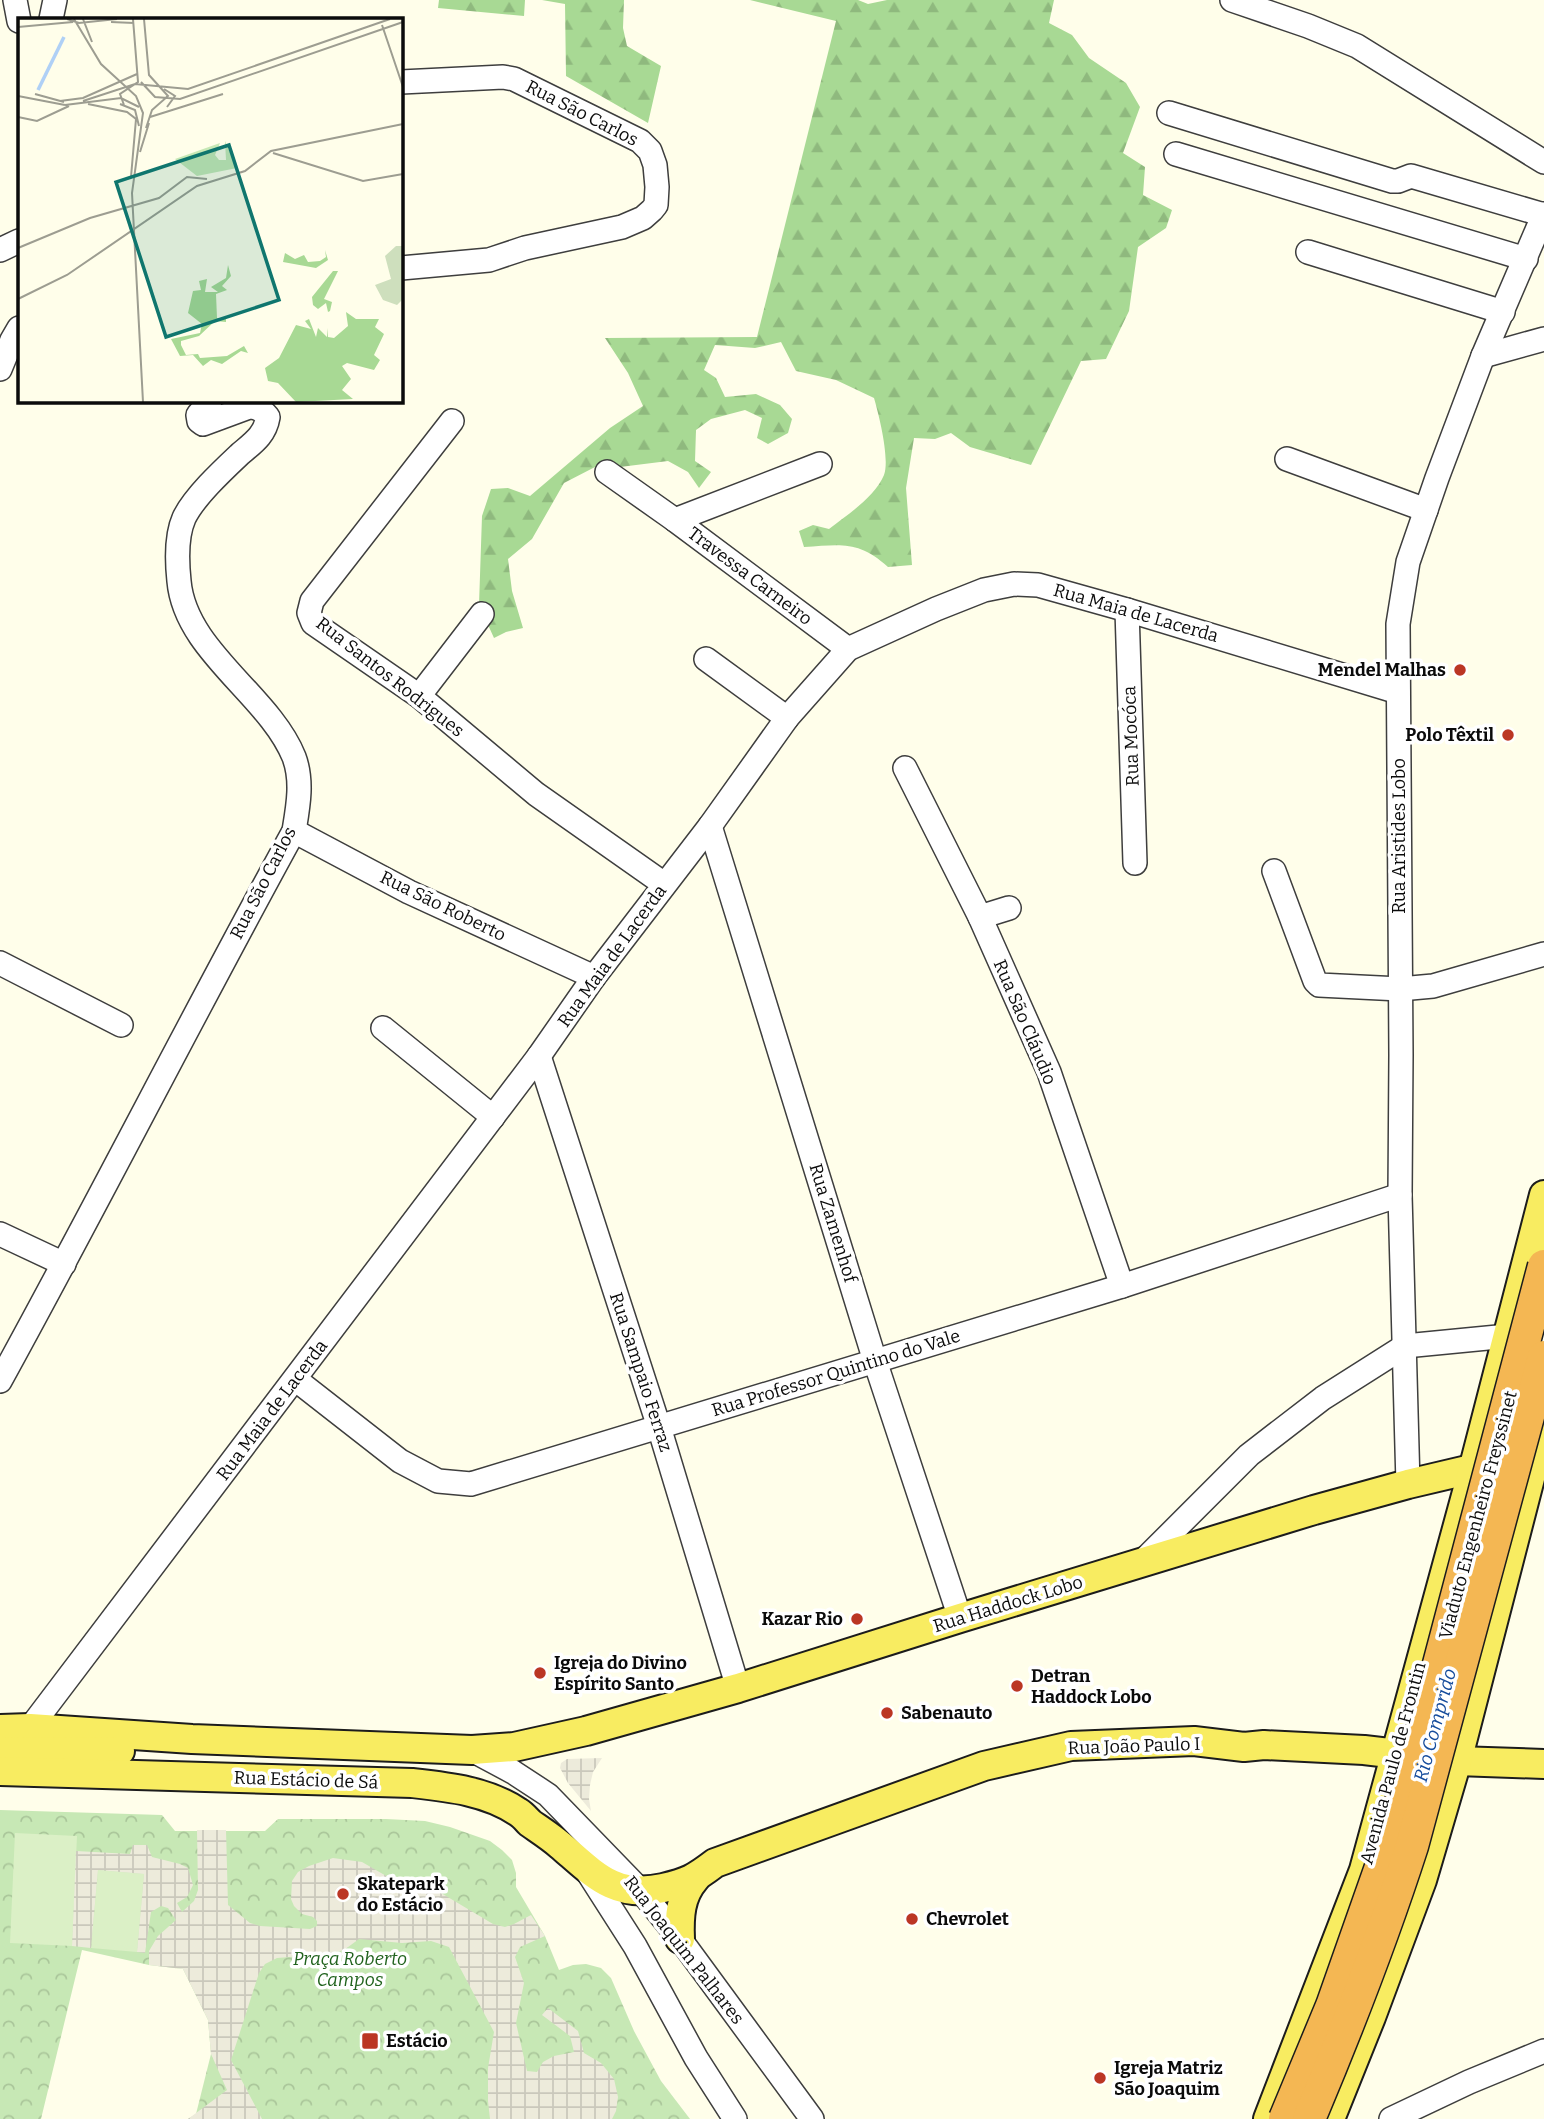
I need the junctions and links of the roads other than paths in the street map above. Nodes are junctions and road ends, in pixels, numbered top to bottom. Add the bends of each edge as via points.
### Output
1 (15, 0) edge
2 (55, 0) edge
3 (1232, 0) edge
4 (18, 18) edge
5 (51, 18) edge
6 (402, 82) edge
7 (1169, 113) dead end
8 (1175, 154) dead end
9 (1544, 162) edge
10 (1544, 215) edge
11 (18, 241) edge
12 (0, 250) edge
13 (1308, 252) dead end
14 (1526, 259) junction
15 (402, 268) edge
16 (1503, 312) junction
17 (18, 330) edge
18 (1544, 339) edge
19 (1483, 356) junction
20 (0, 369) edge
21 (209, 402) edge
22 (452, 421) dead end
23 (1287, 458) dead end
24 (820, 464) dead end
25 (607, 472) dead end
26 (1426, 510) junction
27 (675, 520) junction
28 (1128, 610) junction
29 (482, 614) dead end
30 (849, 649) junction
31 (706, 659) dead end
32 (1398, 692) junction
33 (419, 696) junction
34 (787, 718) junction
35 (905, 768) dead end
36 (710, 826) junction
37 (294, 831) junction
38 (1135, 863) dead end
39 (1274, 871) dead end
40 (664, 884) junction
41 (1009, 908) dead end
42 (980, 917) junction
43 (1544, 954) edge
44 (0, 962) edge
45 (594, 977) junction
46 (1400, 989) junction
47 (121, 1025) dead end
48 (383, 1028) dead end
49 (539, 1056) junction
50 (493, 1117) junction
51 (1400, 1195) junction
52 (1544, 1195) edge
53 (0, 1234) edge
54 (64, 1264) junction
55 (1544, 1266) edge
56 (1122, 1286) junction
57 (1508, 1336) junction
58 (1405, 1346) junction
59 (1544, 1357) edge
60 (875, 1361) junction
61 (295, 1379) junction
62 (0, 1381) edge
63 (1544, 1424) edge
64 (659, 1427) junction
65 (1540, 1454) edge
66 (1472, 1470) junction
67 (1408, 1484) junction
68 (1139, 1565) junction
69 (960, 1618) junction
70 (738, 1688) junction
71 (30, 1728) junction
72 (0, 1729) edge
73 (192, 1739) junction
74 (472, 1750) junction
75 (0, 1752) edge
76 (1396, 1753) junction
77 (1457, 1761) junction
78 (1544, 1764) edge
79 (0, 1771) edge
80 (585, 1869) junction
81 (1364, 1870) junction
82 (695, 1879) junction
83 (1422, 1880) junction
84 (640, 1891) junction
85 (680, 1939) junction
86 (1544, 2051) edge
87 (735, 2119) edge
88 (812, 2119) edge
89 (1268, 2119) edge
90 (1285, 2119) edge
91 (1310, 2119) edge
92 (1330, 2119) edge
93 (1391, 2119) edge

1 - 4 street
2 - 5 street
3 - 9 street via 1357,46
6 - 15 street, Rua São Carlos via 503,77 527,84 640,141 650,151 657,187 652,211 622,227 489,260
7 - 10 street via 1392,181 1411,176
8 - 14 street
10 - 14 street, Rua Aristides Lobo
11 - 12 street
13 - 16 street
14 - 16 street, Rua Aristides Lobo
16 - 19 street, Rua Aristides Lobo
17 - 20 street
18 - 19 street
19 - 26 street, Rua Aristides Lobo
21 - 37 street, Rua São Carlos via 198,415 203,424 249,407 263,410 267,426 184,518 179,536 179,583 196,631 278,730 295,759 300,795
22 - 33 street, Rua Santos Rodrigues via 312,601 309,612 313,623
23 - 26 street
24 - 27 street, Travessa Carneiro
25 - 27 street
26 - 32 street, Rua Aristides Lobo via 1403,588
27 - 30 street, Travessa Carneiro
28 - 30 street, Rua Maia de Lacerda via 1057,589 1014,584 984,590
28 - 32 street, Rua Maia de Lacerda
28 - 38 street, Rua Mocóca
29 - 33 street
30 - 34 street, Rua Maia de Lacerda
31 - 34 street
32 - 46 street, Rua Aristides Lobo
33 - 40 street, Rua Santos Rodrigues via 536,794
34 - 36 street, Rua Maia de Lacerda
35 - 42 street, Rua São Cláudio
36 - 40 street, Rua Maia de Lacerda
36 - 60 street, Rua Zamenhof
37 - 45 street, Rua São Roberto via 409,892
37 - 54 street, Rua São Carlos
39 - 46 street via 1319,985
40 - 45 street, Rua Maia de Lacerda
41 - 42 street
42 - 56 street, Rua São Cláudio via 1049,1072
43 - 46 street via 1433,986
44 - 47 street
45 - 49 street, Rua Maia de Lacerda
46 - 51 street, Rua Aristides Lobo
48 - 50 street
49 - 50 street, Rua Maia de Lacerda
49 - 64 street, Rua Sampaio Ferraz
50 - 61 street, Rua Maia de Lacerda
51 - 56 street, Rua Professor Quintino do Vale
51 - 58 street, Rua Aristides Lobo
52 - 57 main road, Avenida Paulo de Frontin
53 - 54 street
54 - 62 street, Rua São Carlos
55 - 90 highway, Viaduto Engenheiro Freyssinet, bridge via 1381,1867
56 - 60 street, Rua Professor Quintino do Vale
57 - 58 street
57 - 66 main road, Avenida Paulo de Frontin
58 - 67 street, Rua Aristides Lobo
58 - 68 street via 1323,1398 1249,1455
59 - 91 highway, Viaduto Engenheiro Freyssinet, bridge via 1412,1846 1361,1994
60 - 64 street, Rua Professor Quintino do Vale
60 - 69 street, Rua Zamenhof
61 - 64 street, Rua Professor Quintino do Vale via 400,1461 438,1481 471,1485
61 - 71 street, Rua Maia de Lacerda
63 - 65 main road
64 - 70 street, Rua Sampaio Ferraz
65 - 66 main road, Rua Haddock Lobo, bridge
65 - 77 main road
66 - 67 main road, Rua Haddock Lobo
66 - 76 main road, Avenida Paulo de Frontin
67 - 68 main road, Rua Haddock Lobo
68 - 69 main road, Rua Haddock Lobo
69 - 70 main road, Rua Haddock Lobo
70 - 74 main road, Rua Haddock Lobo via 548,1741
71 - 72 main road, Rua Estácio de Sá
71 - 73 main road, Rua Estácio de Sá
73 - 74 main road, Rua Estácio de Sá
73 - 75 main road via 115,1751
74 - 84 street, Rua Joaquim Palhares via 548,1795
76 - 77 main road, Rua João Paulo I, bridge
76 - 81 main road, Avenida Paulo de Frontin
76 - 82 main road, Rua João Paulo I via 1194,1741 1071,1746 984,1766 715,1863
77 - 78 main road, Rua João Paulo I
77 - 83 main road
79 - 80 main road, Rua Estácio de Sá via 398,1782 457,1788 519,1812
80 - 84 main road, Rua João Paulo I via 615,1886
80 - 87 street, Rua Joaquim Palhares
81 - 83 main road, bridge
81 - 89 main road, Avenida Paulo de Frontin
82 - 84 main road, Rua João Paulo I
82 - 85 main road via 683,1898
83 - 92 main road
84 - 85 street, Rua Joaquim Palhares
85 - 88 street, Rua Joaquim Palhares
86 - 93 street

